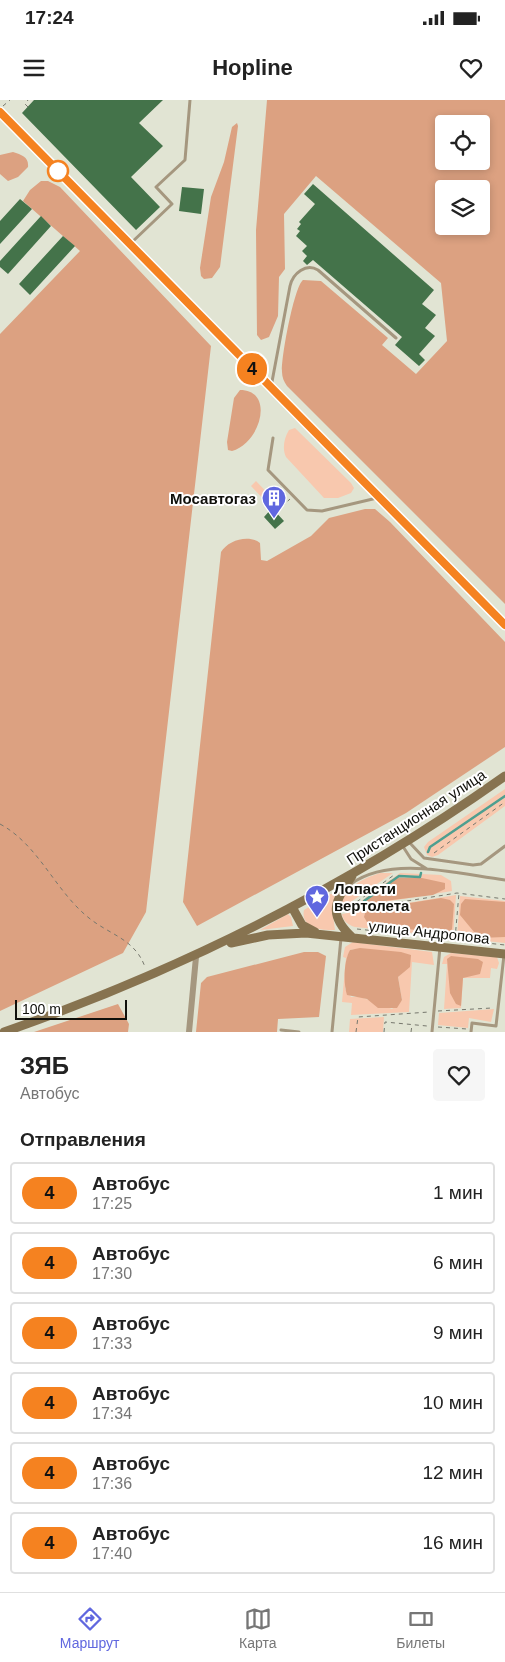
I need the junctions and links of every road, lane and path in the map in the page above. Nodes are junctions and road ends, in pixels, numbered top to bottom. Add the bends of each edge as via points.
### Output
1 (10, 100) edge
2 (28, 100) edge
3 (190, 100) edge
4 (28, 107) dead end
5 (0, 111) edge
6 (130, 244) junction
7 (396, 338) dead end
8 (271, 388) junction
9 (273, 438) dead end
10 (292, 496) junction
11 (379, 497) junction
12 (276, 512) dead end
13 (505, 625) edge
14 (505, 776) edge
15 (505, 802) edge
16 (0, 824) edge
17 (406, 843) junction
18 (505, 846) edge
19 (426, 859) junction
20 (432, 871) junction
21 (397, 873) dead end
22 (354, 874) junction
23 (505, 880) edge
24 (341, 893) junction
25 (459, 893) junction
26 (505, 898) edge
27 (292, 907) junction
28 (344, 911) junction
29 (340, 912) dead end
30 (353, 933) junction
31 (320, 934) junction
32 (341, 936) junction
33 (455, 940) junction
34 (505, 945) edge
35 (440, 946) junction
36 (210, 950) junction
37 (505, 954) edge
38 (196, 956) junction
39 (148, 977) junction
40 (498, 1008) junction
41 (434, 1012) junction
42 (386, 1015) junction
43 (386, 1022) junction
44 (412, 1024) junction
45 (433, 1027) junction
46 (281, 1030) dead end
47 (469, 1031) edge
48 (4, 1032) edge
49 (189, 1032) edge
50 (300, 1032) edge
51 (332, 1032) edge
52 (356, 1032) edge
53 (384, 1032) edge
54 (411, 1032) edge
55 (432, 1032) edge

1 - 5 path
2 - 4 path via 25,104
3 - 6 lane via 185,160 156,187 172,204
5 - 6 street
6 - 8 street
7 - 8 lane via 318,270 304,268 290,286
8 - 11 street
9 - 10 lane via 268,470
10 - 11 lane via 312,512
10 - 12 path
11 - 13 street
14 - 17 main road, Пристанционная улица
15 - 19 path
16 - 39 path via 30,848 71,903 135,948 141,955
17 - 19 lane
17 - 20 lane via 416,864
17 - 22 main road, Пристанционная улица
18 - 19 lane via 477,865
20 - 23 lane
20 - 24 lane via 392,868 373,872 359,878
21 - 28 path
22 - 24 main road
22 - 27 main road, Пристанционная улица
24 - 30 main road via 336,902 336,916 342,928
25 - 26 path
25 - 28 path
25 - 33 path
27 - 31 main road, улица Андропова via 302,925
27 - 36 main road, Пристанционная улица
28 - 29 path
30 - 32 main road, улица Андропова
30 - 33 path
30 - 35 main road, улица Андропова
31 - 32 main road, улица Андропова
31 - 36 main road, улица Андропова via 268,935
32 - 51 lane
33 - 34 path
35 - 37 main road, улица Андропова
35 - 41 lane
36 - 38 main road
37 - 40 lane
38 - 39 main road
38 - 49 street
39 - 48 main road
40 - 41 path
40 - 47 lane via 496,1026 472,1023
41 - 42 path
41 - 45 lane
42 - 43 path
42 - 52 path via 358,1017
43 - 44 path
43 - 53 path
44 - 45 path
44 - 54 path
45 - 47 path
45 - 55 lane
46 - 50 lane

